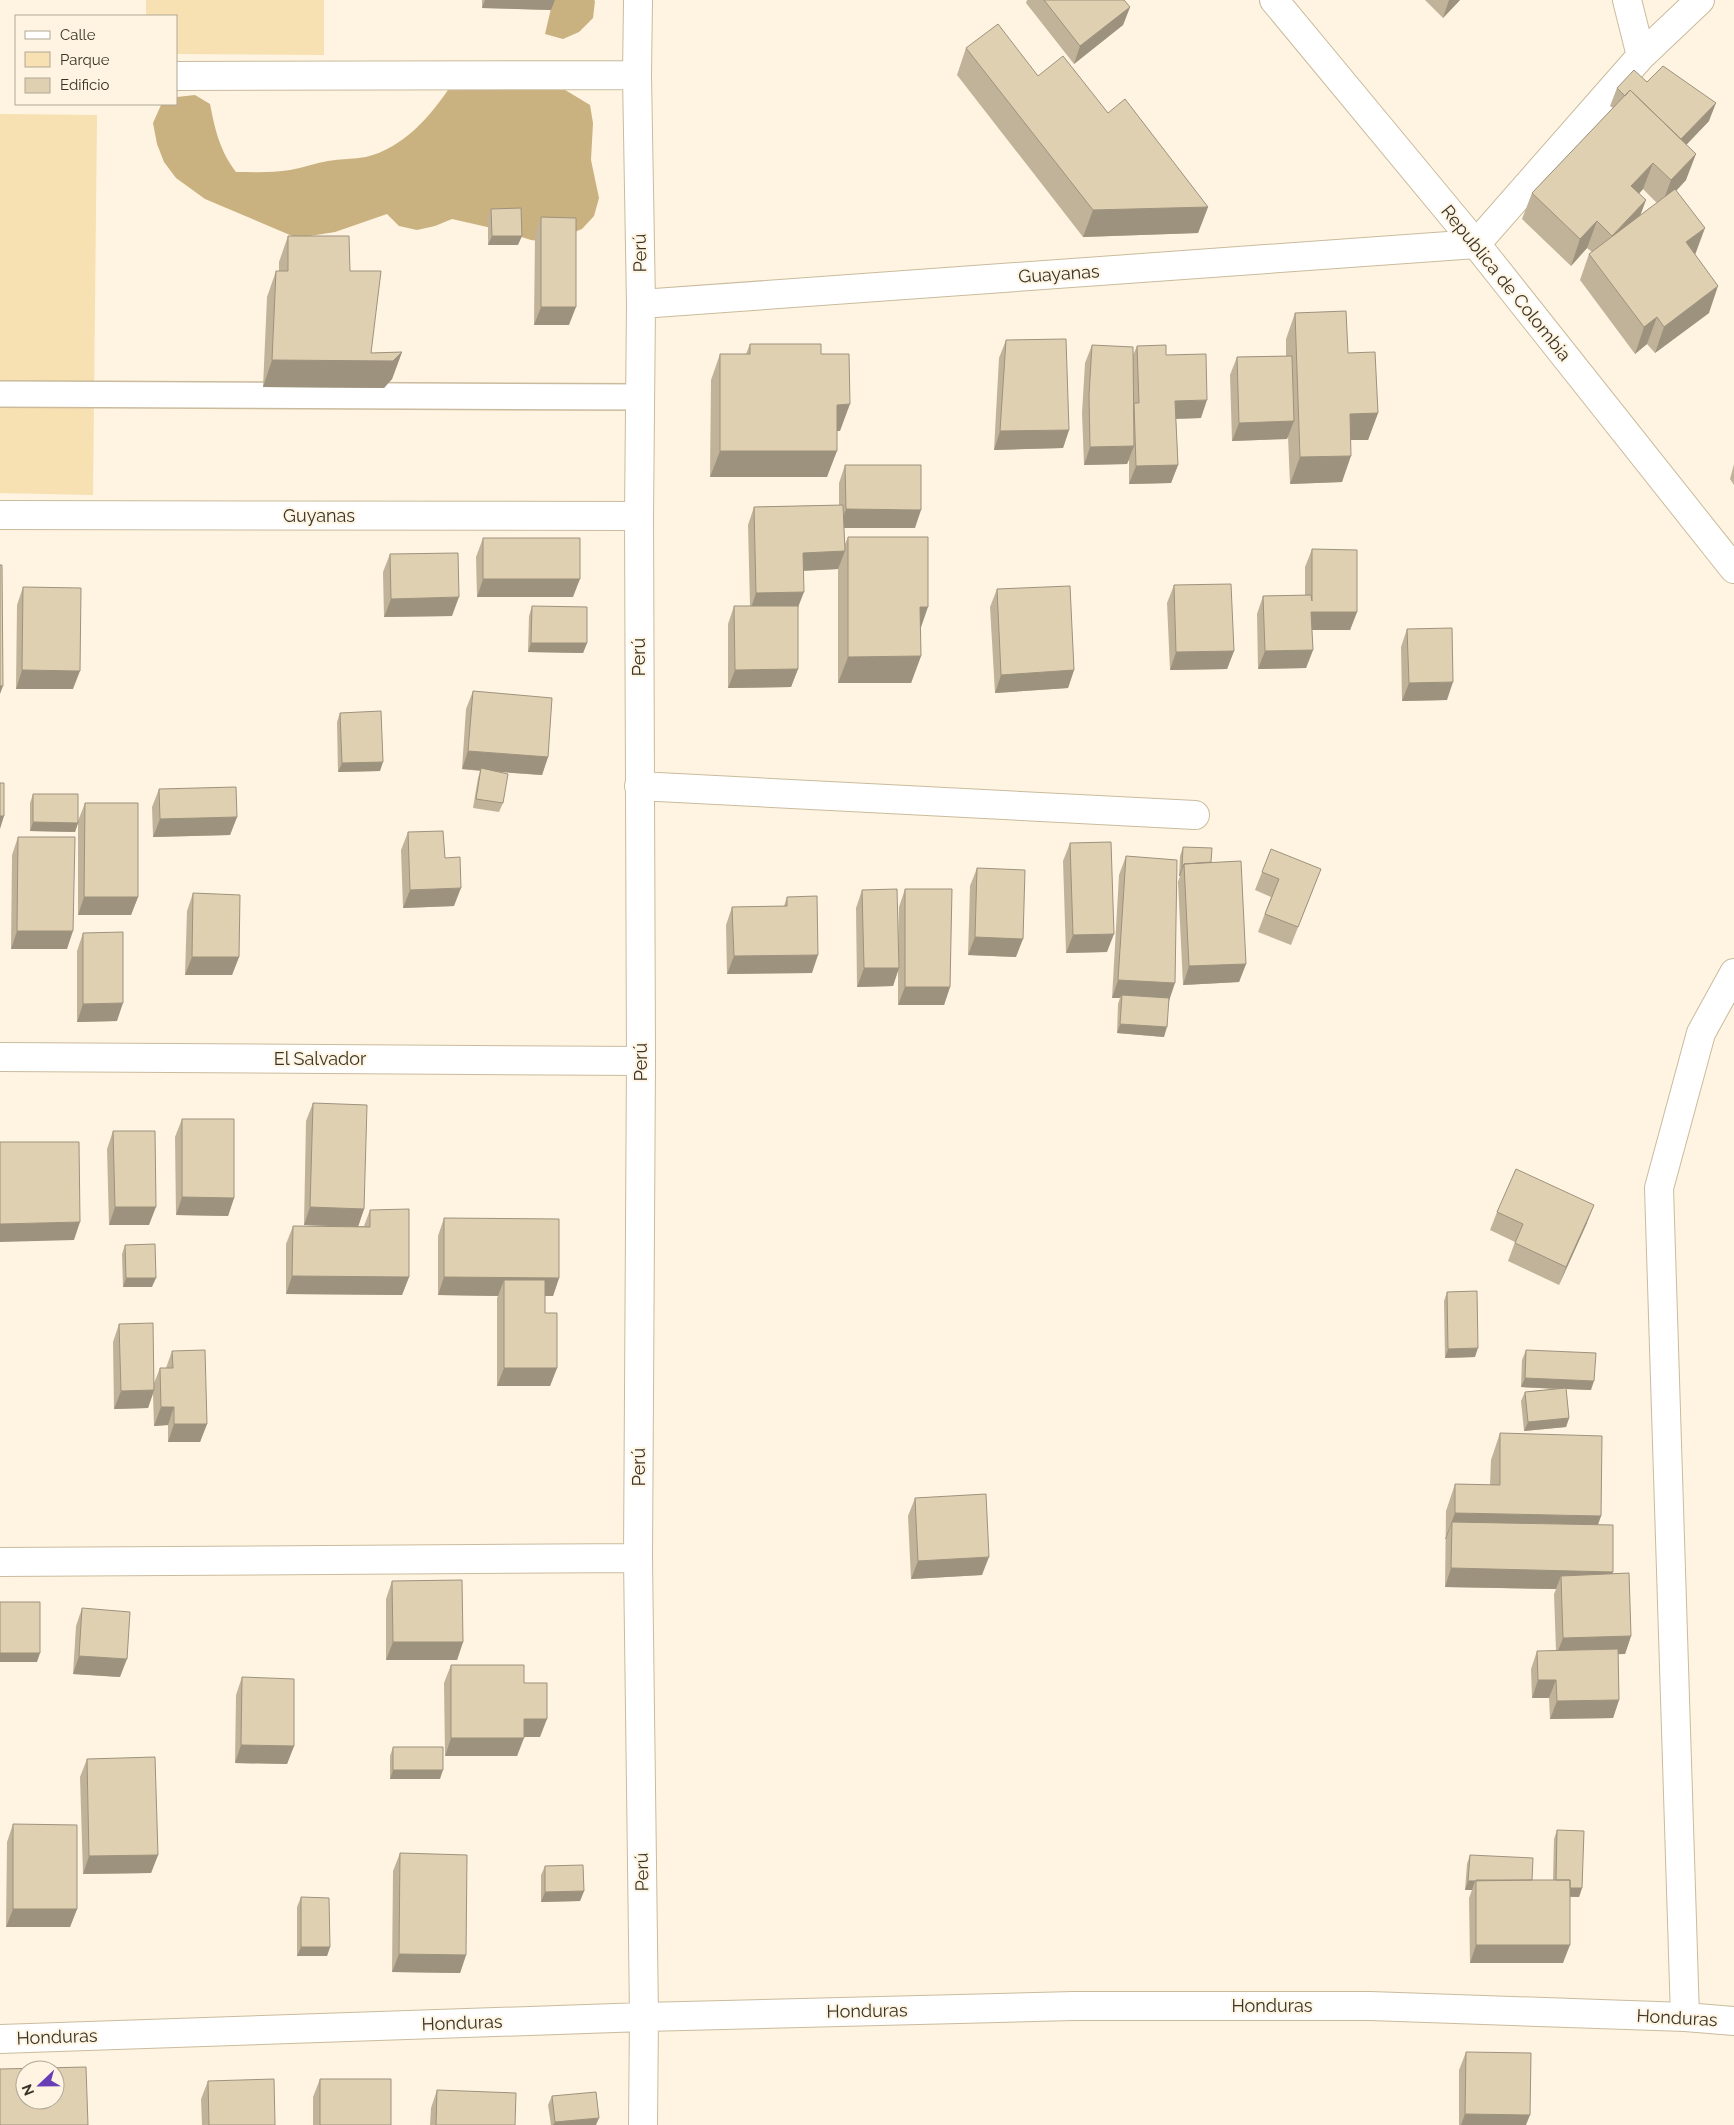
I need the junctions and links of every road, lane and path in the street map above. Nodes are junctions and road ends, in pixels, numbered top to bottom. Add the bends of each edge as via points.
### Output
1 (638, 0) edge
2 (1274, 0) edge
3 (1627, 0) edge
4 (1700, 0) edge
5 (1641, 56) junction
6 (637, 75) junction
7 (178, 76) edge
8 (1476, 244) junction
9 (641, 304) junction
10 (0, 394) edge
11 (639, 397) junction
12 (0, 515) edge
13 (639, 516) junction
14 (1734, 568) edge
15 (639, 786) junction
16 (1196, 815) dead end
17 (1734, 972) edge
18 (0, 1057) edge
19 (641, 1061) junction
20 (638, 1558) junction
21 (0, 1562) edge
22 (644, 2017) junction
23 (1685, 2017) junction
24 (1734, 2021) edge
25 (0, 2039) edge
26 (643, 2125) edge

1 - 6 street, Perú
2 - 8 street, Republica de Colombia
3 - 5 street
4 - 5 street
5 - 8 street
6 - 7 street
6 - 9 street, Perú
8 - 9 street, Guayanas
8 - 14 street, Republica de Colombia
9 - 11 street, Perú
10 - 11 lane
11 - 13 street, Perú
12 - 13 street, Guyanas
13 - 15 street, Perú
15 - 16 street
15 - 19 street, Perú
17 - 23 street via 1701,1033 1658,1188
18 - 19 street, El Salvador
19 - 20 street, Perú
20 - 21 street
20 - 22 street, Perú
22 - 23 street, Honduras via 1073,2006 1370,2006
22 - 25 street, Honduras
22 - 26 street, Perú
23 - 24 street, Honduras

